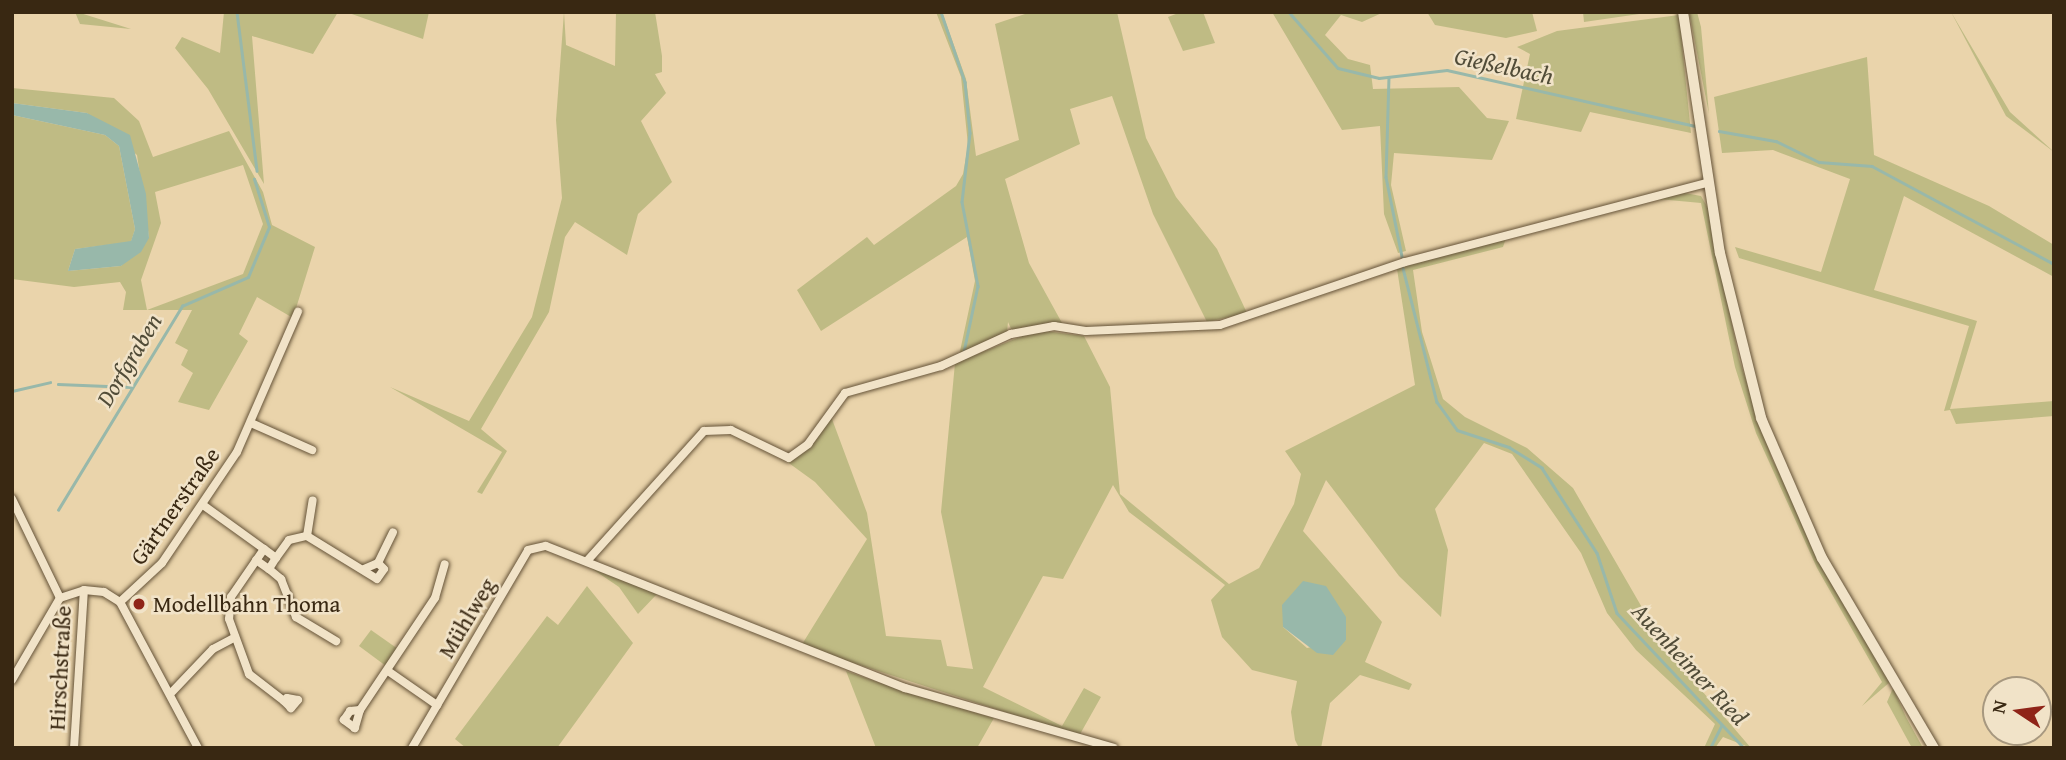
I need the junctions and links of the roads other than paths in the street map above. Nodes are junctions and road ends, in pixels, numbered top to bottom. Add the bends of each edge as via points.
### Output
1 (1683, 12) edge
2 (1709, 182) junction
3 (298, 312) dead end
4 (251, 424) junction
5 (312, 450) dead end
6 (12, 499) edge
7 (313, 500) dead end
8 (204, 505) junction
9 (393, 532) dead end
10 (307, 536) junction
11 (264, 550) junction
12 (276, 558) junction
13 (256, 560) junction
14 (587, 561) junction
15 (378, 563) junction
16 (445, 564) dead end
17 (269, 569) junction
18 (364, 569) junction
19 (85, 590) junction
20 (60, 598) junction
21 (120, 602) junction
22 (234, 638) junction
23 (336, 641) dead end
24 (388, 671) junction
25 (12, 680) edge
26 (173, 692) junction
27 (284, 701) dead end
28 (437, 705) junction
29 (359, 710) dead end
30 (74, 748) edge
31 (198, 748) edge
32 (412, 748) edge
33 (1114, 748) edge
34 (1934, 748) edge

1 - 2 main road
2 - 14 street via 1405,262 1220,325 1086,331 1054,326 1011,334 941,366 845,393 808,444 789,458 731,430 704,431
2 - 34 main road via 1736,333 1761,418 1822,558
3 - 4 street, Gärtnerstraße
4 - 5 street
4 - 8 street, Gärtnerstraße
6 - 20 street
7 - 10 street
8 - 11 street
8 - 21 street, Gärtnerstraße via 148,580
9 - 15 street
10 - 12 street via 289,540
10 - 18 street
11 - 12 street
11 - 13 street
12 - 17 street
13 - 17 street
13 - 22 street via 231,597
14 - 28 street, Mühlweg via 546,546 528,550
14 - 33 street via 905,688
15 - 18 street
15 - 18 street via 384,569 377,579
16 - 24 street, Mühlweg via 435,598
17 - 23 street via 281,579 296,617
19 - 20 street
19 - 21 street
19 - 30 street, Hirschstraße
20 - 25 street
21 - 26 street
22 - 26 street via 213,649
22 - 27 street via 249,674
24 - 28 street
24 - 29 street, Mühlweg
26 - 31 street
28 - 32 street, Mühlweg

